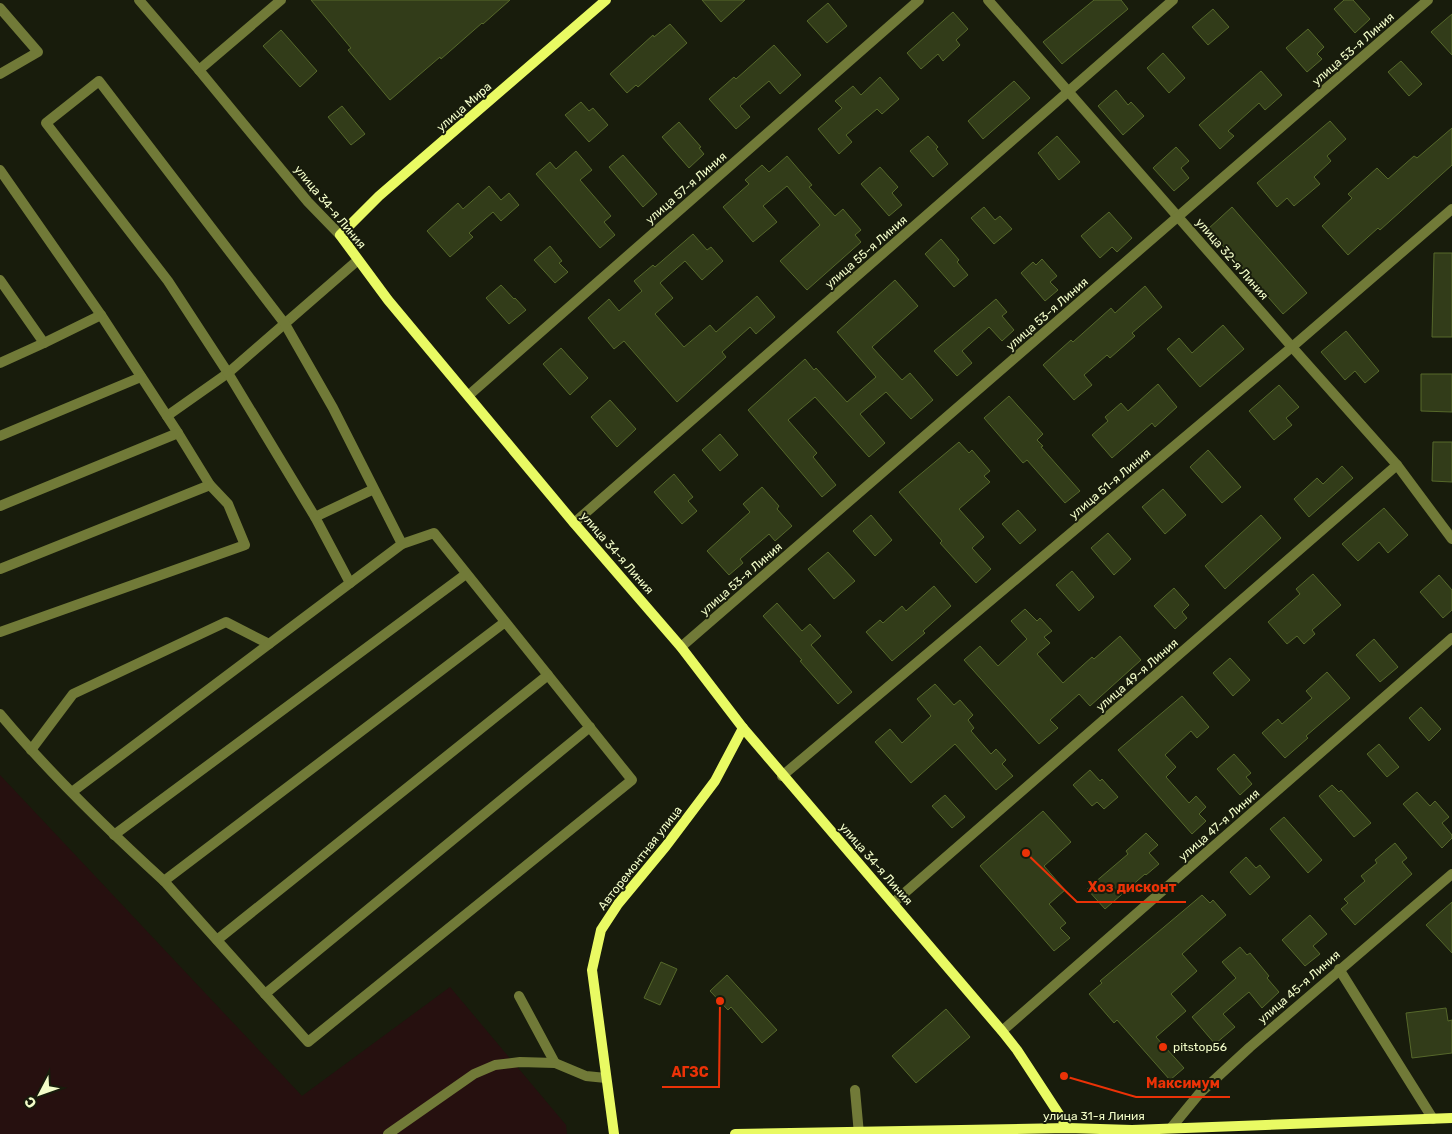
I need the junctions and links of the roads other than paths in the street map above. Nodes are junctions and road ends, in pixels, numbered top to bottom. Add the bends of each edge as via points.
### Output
1 (139, 0) edge
2 (280, 0) edge
3 (606, 0) edge
4 (919, 0) edge
5 (988, 0) edge
6 (1173, 0) edge
7 (1428, 0) edge
8 (0, 8) edge
9 (199, 70) junction
10 (0, 74) edge
11 (1069, 92) junction
12 (0, 170) edge
13 (1452, 208) edge
14 (1179, 217) junction
15 (340, 235) junction
16 (358, 260) junction
17 (0, 280) edge
18 (4, 291) edge
19 (101, 315) junction
20 (284, 324) junction
21 (44, 344) junction
22 (1292, 348) junction
23 (0, 363) edge
24 (228, 373) junction
25 (141, 377) junction
26 (469, 395) junction
27 (168, 416) junction
28 (178, 433) junction
29 (0, 436) edge
30 (1397, 465) junction
31 (210, 486) junction
32 (374, 489) junction
33 (0, 506) edge
34 (315, 517) junction
35 (574, 523) junction
36 (1452, 540) edge
37 (402, 544) junction
38 (0, 569) edge
39 (466, 574) junction
40 (350, 583) junction
41 (505, 622) junction
42 (0, 632) edge
43 (1452, 638) edge
44 (269, 644) junction
45 (682, 647) junction
46 (548, 675) junction
47 (0, 714) edge
48 (590, 727) junction
49 (742, 728) junction
50 (31, 750) junction
51 (782, 776) junction
52 (72, 792) junction
53 (114, 835) junction
54 (1452, 874) edge
55 (164, 881) junction
56 (893, 903) junction
57 (217, 940) junction
58 (1339, 969) junction
59 (265, 994) junction
60 (519, 996) dead end
61 (1002, 1032) junction
62 (555, 1063) junction
63 (606, 1078) junction
64 (855, 1090) dead end
65 (1452, 1118) edge
66 (1433, 1119) junction
67 (1068, 1128) junction
68 (1171, 1128) junction
69 (859, 1133) edge
70 (388, 1134) edge
71 (614, 1134) edge
72 (735, 1134) edge

1 - 9 street, улица 34-я Линия
2 - 9 street
3 - 15 main road, улица Мира via 379,196
4 - 26 street, улица 57-я Линия
5 - 11 street, улица 32-я Линия
6 - 11 street, улица 55-я Линия
7 - 14 street, улица 53-я Линия
8 - 10 street via 38,52
9 - 15 street, улица 34-я Линия via 308,202
11 - 14 street, улица 32-я Линия
11 - 35 street, улица 55-я Линия
12 - 19 street
13 - 22 street, улица 51-я Линия
14 - 22 street, улица 32-я Линия
14 - 45 street, улица 53-я Линия
15 - 16 main road, улица 34-я Линия
16 - 20 street
16 - 26 main road, улица 34-я Линия
17 - 18 street
18 - 21 street
19 - 21 street
19 - 25 street
20 - 24 street
20 - 24 street via 99,82 46,123 168,282
20 - 32 street via 333,408
21 - 23 street
22 - 30 street, улица 32-я Линия
22 - 51 street, улица 51-я Линия
24 - 27 street
24 - 34 street
25 - 27 street
25 - 29 street
26 - 35 main road, улица 34-я Линия
27 - 28 street
28 - 31 street
28 - 33 street
30 - 36 street, улица 32-я Линия
30 - 56 street, улица 49-я Линия
31 - 38 street
31 - 42 street via 228,504 245,545
32 - 34 street
32 - 37 street
34 - 40 street
35 - 45 main road, улица 34-я Линия
37 - 39 street via 434,532
37 - 40 street
39 - 41 street
39 - 53 street
40 - 44 street
41 - 46 street
41 - 55 street
43 - 61 street, улица 47-я Линия
44 - 50 street via 226,622 74,694
44 - 52 street
45 - 49 main road, улица 34-я Линия
46 - 48 street
46 - 57 street
47 - 50 street
48 - 59 street
48 - 59 street via 632,780 308,1042
49 - 51 main road, улица 34-я Линия
49 - 63 main road, Авторемонтная улица via 715,781 601,930 592,970
50 - 52 street
51 - 56 main road, улица 34-я Линия
52 - 53 street
53 - 55 street
54 - 58 street, улица 45-я Линия
55 - 57 street
56 - 61 main road, улица 34-я Линия
57 - 59 street
58 - 66 street
58 - 68 street, улица 45-я Линия via 1199,1094
60 - 62 street
61 - 67 main road, улица 34-я Линия
62 - 63 street via 586,1076
62 - 70 street via 495,1065 474,1074
63 - 71 main road, Авторемонтная улица
64 - 69 street
65 - 66 main road, улица 31-я Линия
66 - 68 main road, улица 31-я Линия
67 - 68 main road, улица 31-я Линия
67 - 69 main road, улица 31-я Линия
69 - 72 main road, улица 31-я Линия

